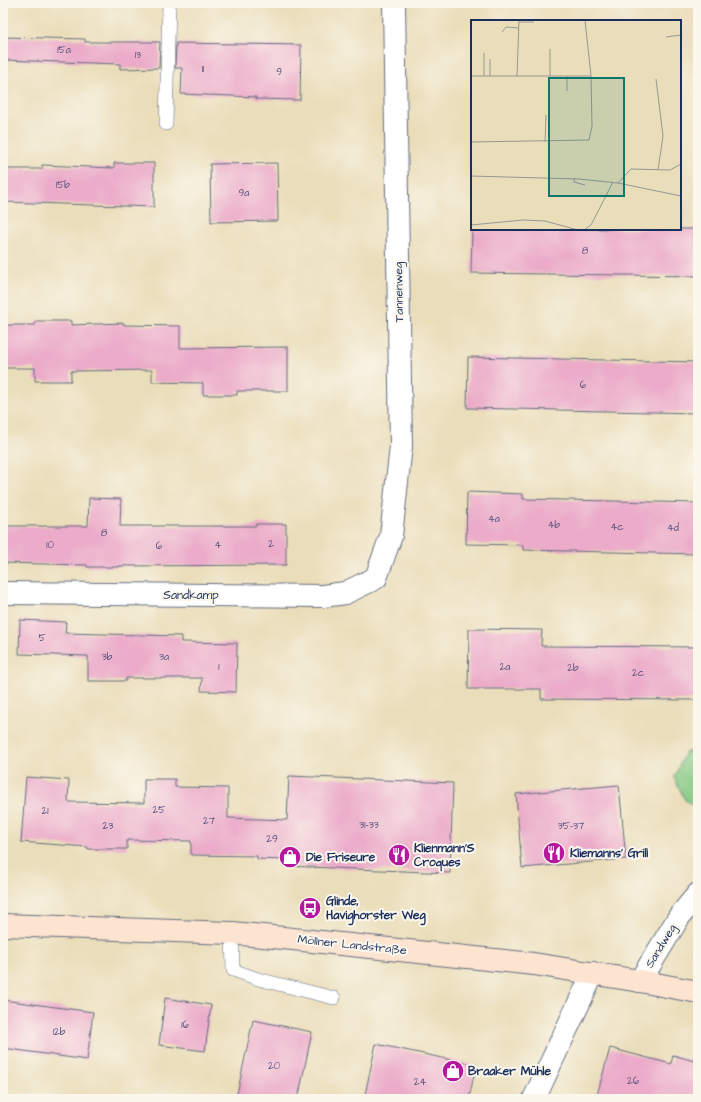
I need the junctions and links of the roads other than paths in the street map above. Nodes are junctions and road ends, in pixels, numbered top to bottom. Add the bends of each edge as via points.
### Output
1 (169, 3) edge
2 (394, 3) edge
3 (166, 124) dead end
4 (376, 578) joint
5 (3, 593) edge
6 (698, 894) edge
7 (3, 925) edge
8 (232, 933) junction
9 (593, 973) junction
10 (640, 981) junction
11 (698, 992) edge
12 (334, 998) dead end
13 (534, 1099) edge

1 - 3 lane
2 - 4 street, Tannenweg via 401,446 391,536
4 - 5 street, Sandkamp via 346,593 323,596
6 - 10 street, Sandweg via 679,917
7 - 8 main road, Möllner Landstraße
8 - 9 main road, Möllner Landstraße via 534,964
8 - 12 lane via 233,970
9 - 10 main road, Möllner Landstraße
9 - 13 street
10 - 11 main road, Möllner Landstraße

